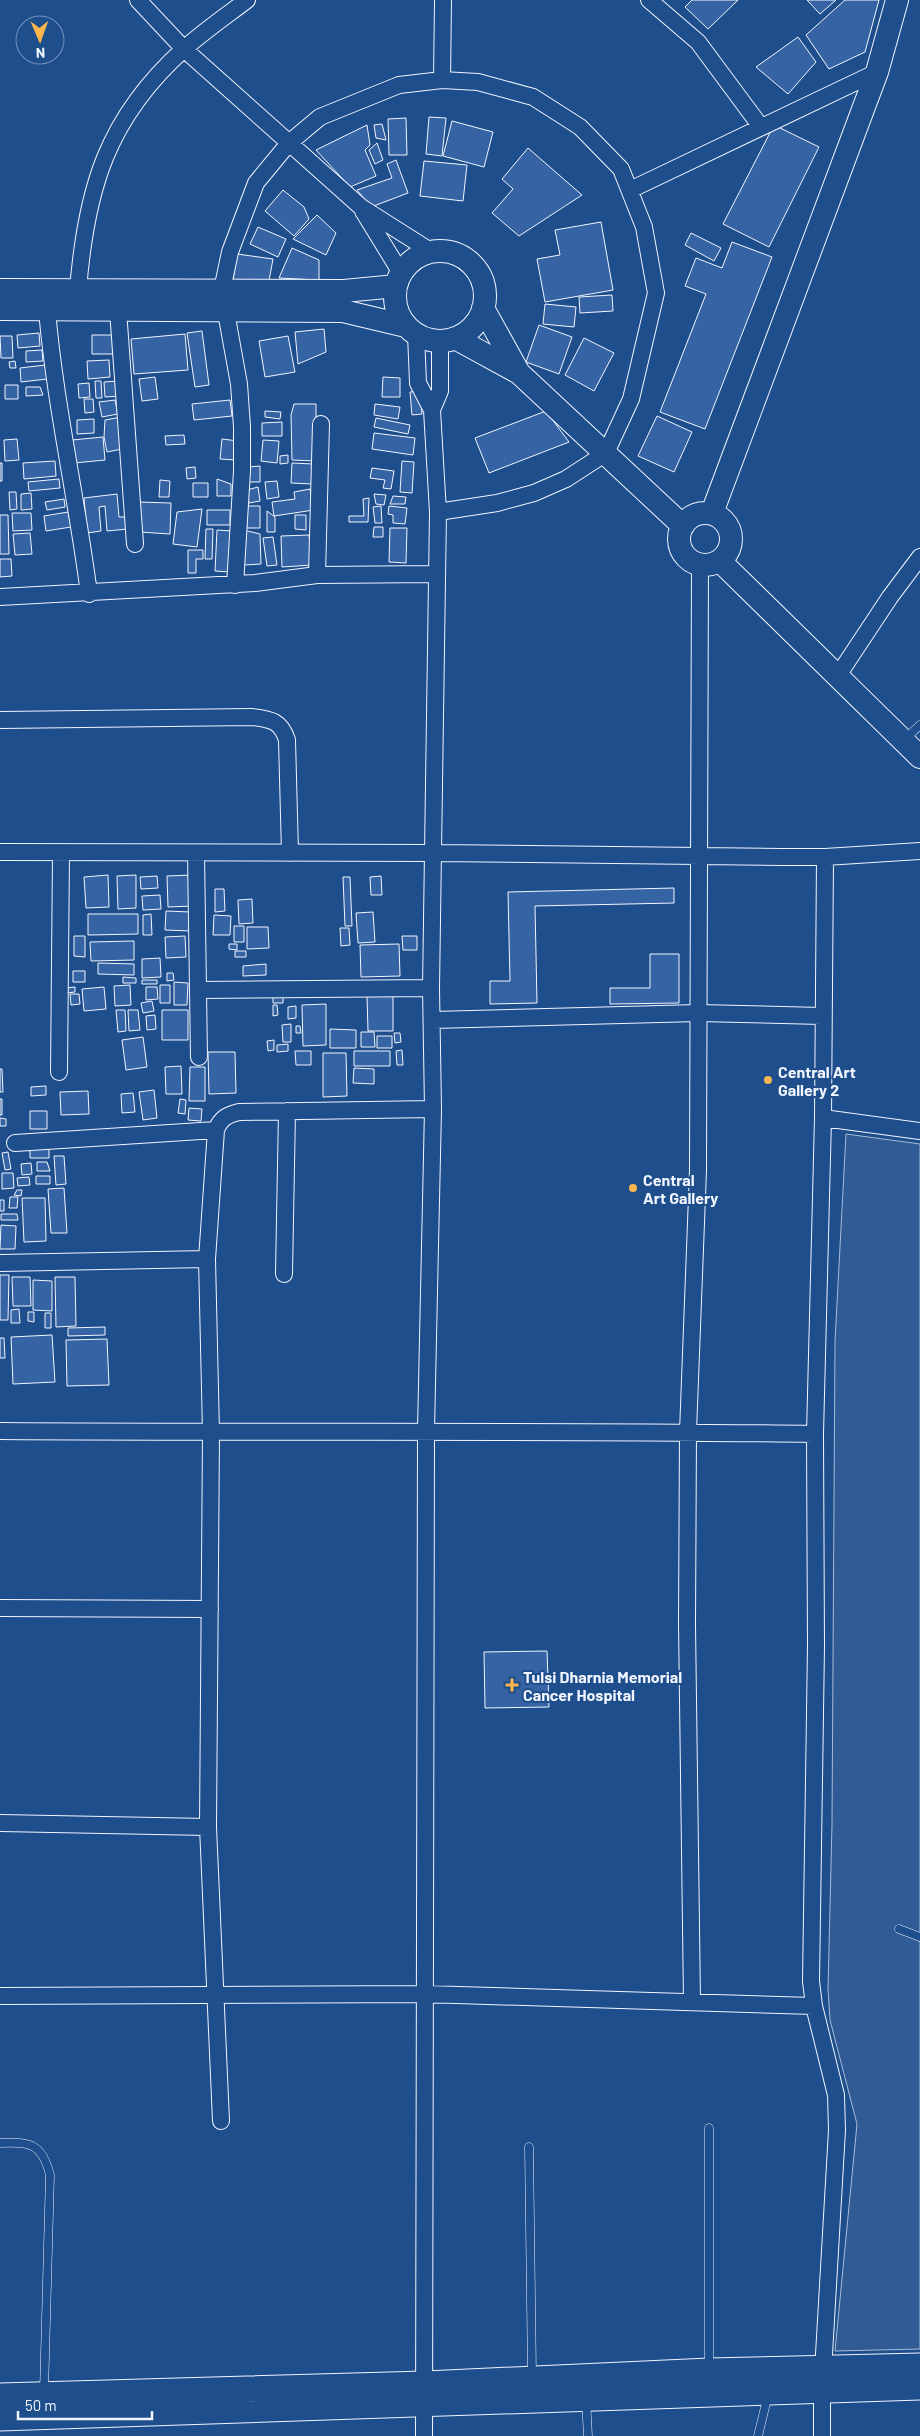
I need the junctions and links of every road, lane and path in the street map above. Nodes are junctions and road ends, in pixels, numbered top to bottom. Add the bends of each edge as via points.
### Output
1 (138, 0) edge
2 (248, 0) edge
3 (443, 0) edge
4 (649, 0) edge
5 (897, 0) edge
6 (184, 48) junction
7 (877, 72) junction
8 (442, 80) junction
9 (761, 127) junction
10 (289, 143) junction
11 (630, 190) junction
12 (361, 207) junction
13 (432, 252) junction
14 (398, 279) junction
15 (0, 290) edge
16 (78, 290) junction
17 (225, 300) junction
18 (483, 308) junction
19 (0, 309) edge
20 (47, 310) junction
21 (118, 310) junction
22 (411, 330) junction
23 (447, 340) junction
24 (519, 372) junction
25 (432, 410) junction
26 (321, 424) dead end
27 (606, 452) junction
28 (438, 512) junction
29 (712, 513) junction
30 (682, 526) junction
31 (135, 544) dead end
32 (920, 557) edge
33 (710, 563) junction
34 (436, 574) junction
35 (317, 575) junction
36 (235, 585) junction
37 (89, 594) junction
38 (0, 597) edge
39 (837, 677) junction
40 (0, 720) edge
41 (920, 724) edge
42 (904, 740) junction
43 (920, 757) edge
44 (920, 850) edge
45 (0, 852) edge
46 (196, 853) junction
47 (290, 853) junction
48 (434, 853) junction
49 (61, 854) junction
50 (698, 855) junction
51 (826, 857) junction
52 (431, 988) junction
53 (198, 990) junction
54 (698, 1014) junction
55 (822, 1016) junction
56 (432, 1020) junction
57 (199, 1057) dead end
58 (59, 1072) dead end
59 (432, 1109) junction
60 (286, 1111) junction
61 (823, 1118) junction
62 (216, 1130) junction
63 (920, 1131) edge
64 (15, 1142) dead end
65 (207, 1259) junction
66 (0, 1263) edge
67 (284, 1274) dead end
68 (426, 1430) junction
69 (0, 1431) edge
70 (688, 1432) junction
71 (211, 1433) junction
72 (815, 1434) junction
73 (0, 1608) edge
74 (210, 1609) junction
75 (0, 1823) edge
76 (208, 1827) junction
77 (899, 1929) dead end
78 (920, 1937) edge
79 (425, 1994) junction
80 (0, 1996) edge
81 (216, 1997) junction
82 (692, 2002) junction
83 (814, 2006) junction
84 (221, 2122) dead end
85 (709, 2128) dead end
86 (0, 2143) edge
87 (529, 2147) dead end
88 (920, 2366) edge
89 (709, 2371) junction
90 (532, 2378) junction
91 (822, 2379) junction
92 (920, 2387) edge
93 (769, 2391) junction
94 (44, 2394) junction
95 (425, 2394) junction
96 (0, 2396) edge
97 (586, 2398) junction
98 (0, 2418) edge
99 (424, 2436) edge
100 (588, 2436) edge
101 (758, 2436) edge
102 (822, 2436) edge

1 - 6 street
2 - 6 street
3 - 8 street
4 - 9 street via 698,42
5 - 7 street
6 - 10 street
6 - 16 street via 127,113 107,149 90,201
7 - 9 street
7 - 29 street
8 - 10 street via 399,85 320,117
8 - 11 street via 478,82 533,97 580,127 621,169
9 - 11 street
10 - 12 street
10 - 17 street via 256,183 230,252
11 - 27 street via 644,227 656,293 632,399
12 - 13 street
12 - 14 street
13 - 14 street via 413,260
13 - 18 street via 454,254 473,266 483,286
14 - 17 street via 344,291
14 - 22 street via 394,299 398,314
15 - 16 street
16 - 17 street
17 - 21 street
17 - 22 street via 343,311
17 - 36 street via 239,384 242,426
18 - 23 street via 473,327
18 - 24 street
19 - 20 street
20 - 21 street
20 - 37 street via 54,380
21 - 31 street
22 - 23 street
22 - 25 street via 418,383
23 - 24 street
23 - 25 street via 440,391
24 - 27 street
25 - 28 street
26 - 35 street
27 - 28 street via 566,479 534,493 497,503
27 - 30 street
28 - 34 street
29 - 30 street via 691,517
29 - 33 street via 728,524 732,544 728,554
30 - 33 street via 679,544 683,554 690,561
32 - 39 street
33 - 39 street
33 - 50 street
34 - 35 street
34 - 48 street
35 - 36 street
36 - 37 street
37 - 38 street
39 - 42 street
40 - 47 street via 271,719 279,723 288,740
41 - 42 lane
42 - 43 street
44 - 51 street
45 - 49 street
46 - 47 street
46 - 49 street
46 - 53 street
47 - 48 street
48 - 50 street
48 - 52 street
49 - 58 street
50 - 51 street
50 - 54 street
51 - 55 street
52 - 53 street
52 - 56 street
53 - 57 street
54 - 55 street
54 - 56 street
54 - 70 street via 698,1170
55 - 61 street
56 - 59 street
59 - 60 street
59 - 68 street
60 - 62 street via 227,1114
60 - 67 street
61 - 63 street
61 - 72 street
62 - 64 street
62 - 65 street
65 - 66 street
65 - 71 street
68 - 70 street
68 - 71 street
68 - 79 street
69 - 71 street
70 - 72 street
70 - 82 street
71 - 74 street
72 - 83 street via 816,1646 811,1981
73 - 74 street
74 - 76 street
75 - 76 street
76 - 81 street
77 - 78 lane
79 - 81 street
79 - 82 street
79 - 95 street
80 - 81 street
81 - 84 street
82 - 83 street
83 - 91 street via 836,2095 837,2130
85 - 89 lane
86 - 94 lane via 22,2142 33,2146 46,2162 50,2175
87 - 90 lane
88 - 91 main road
89 - 90 main road
89 - 91 main road
90 - 95 main road
91 - 92 main road
91 - 93 main road
91 - 102 street
93 - 97 main road
93 - 101 lane
94 - 95 main road
94 - 96 main road
95 - 97 main road
95 - 98 main road
95 - 99 street
97 - 100 lane

